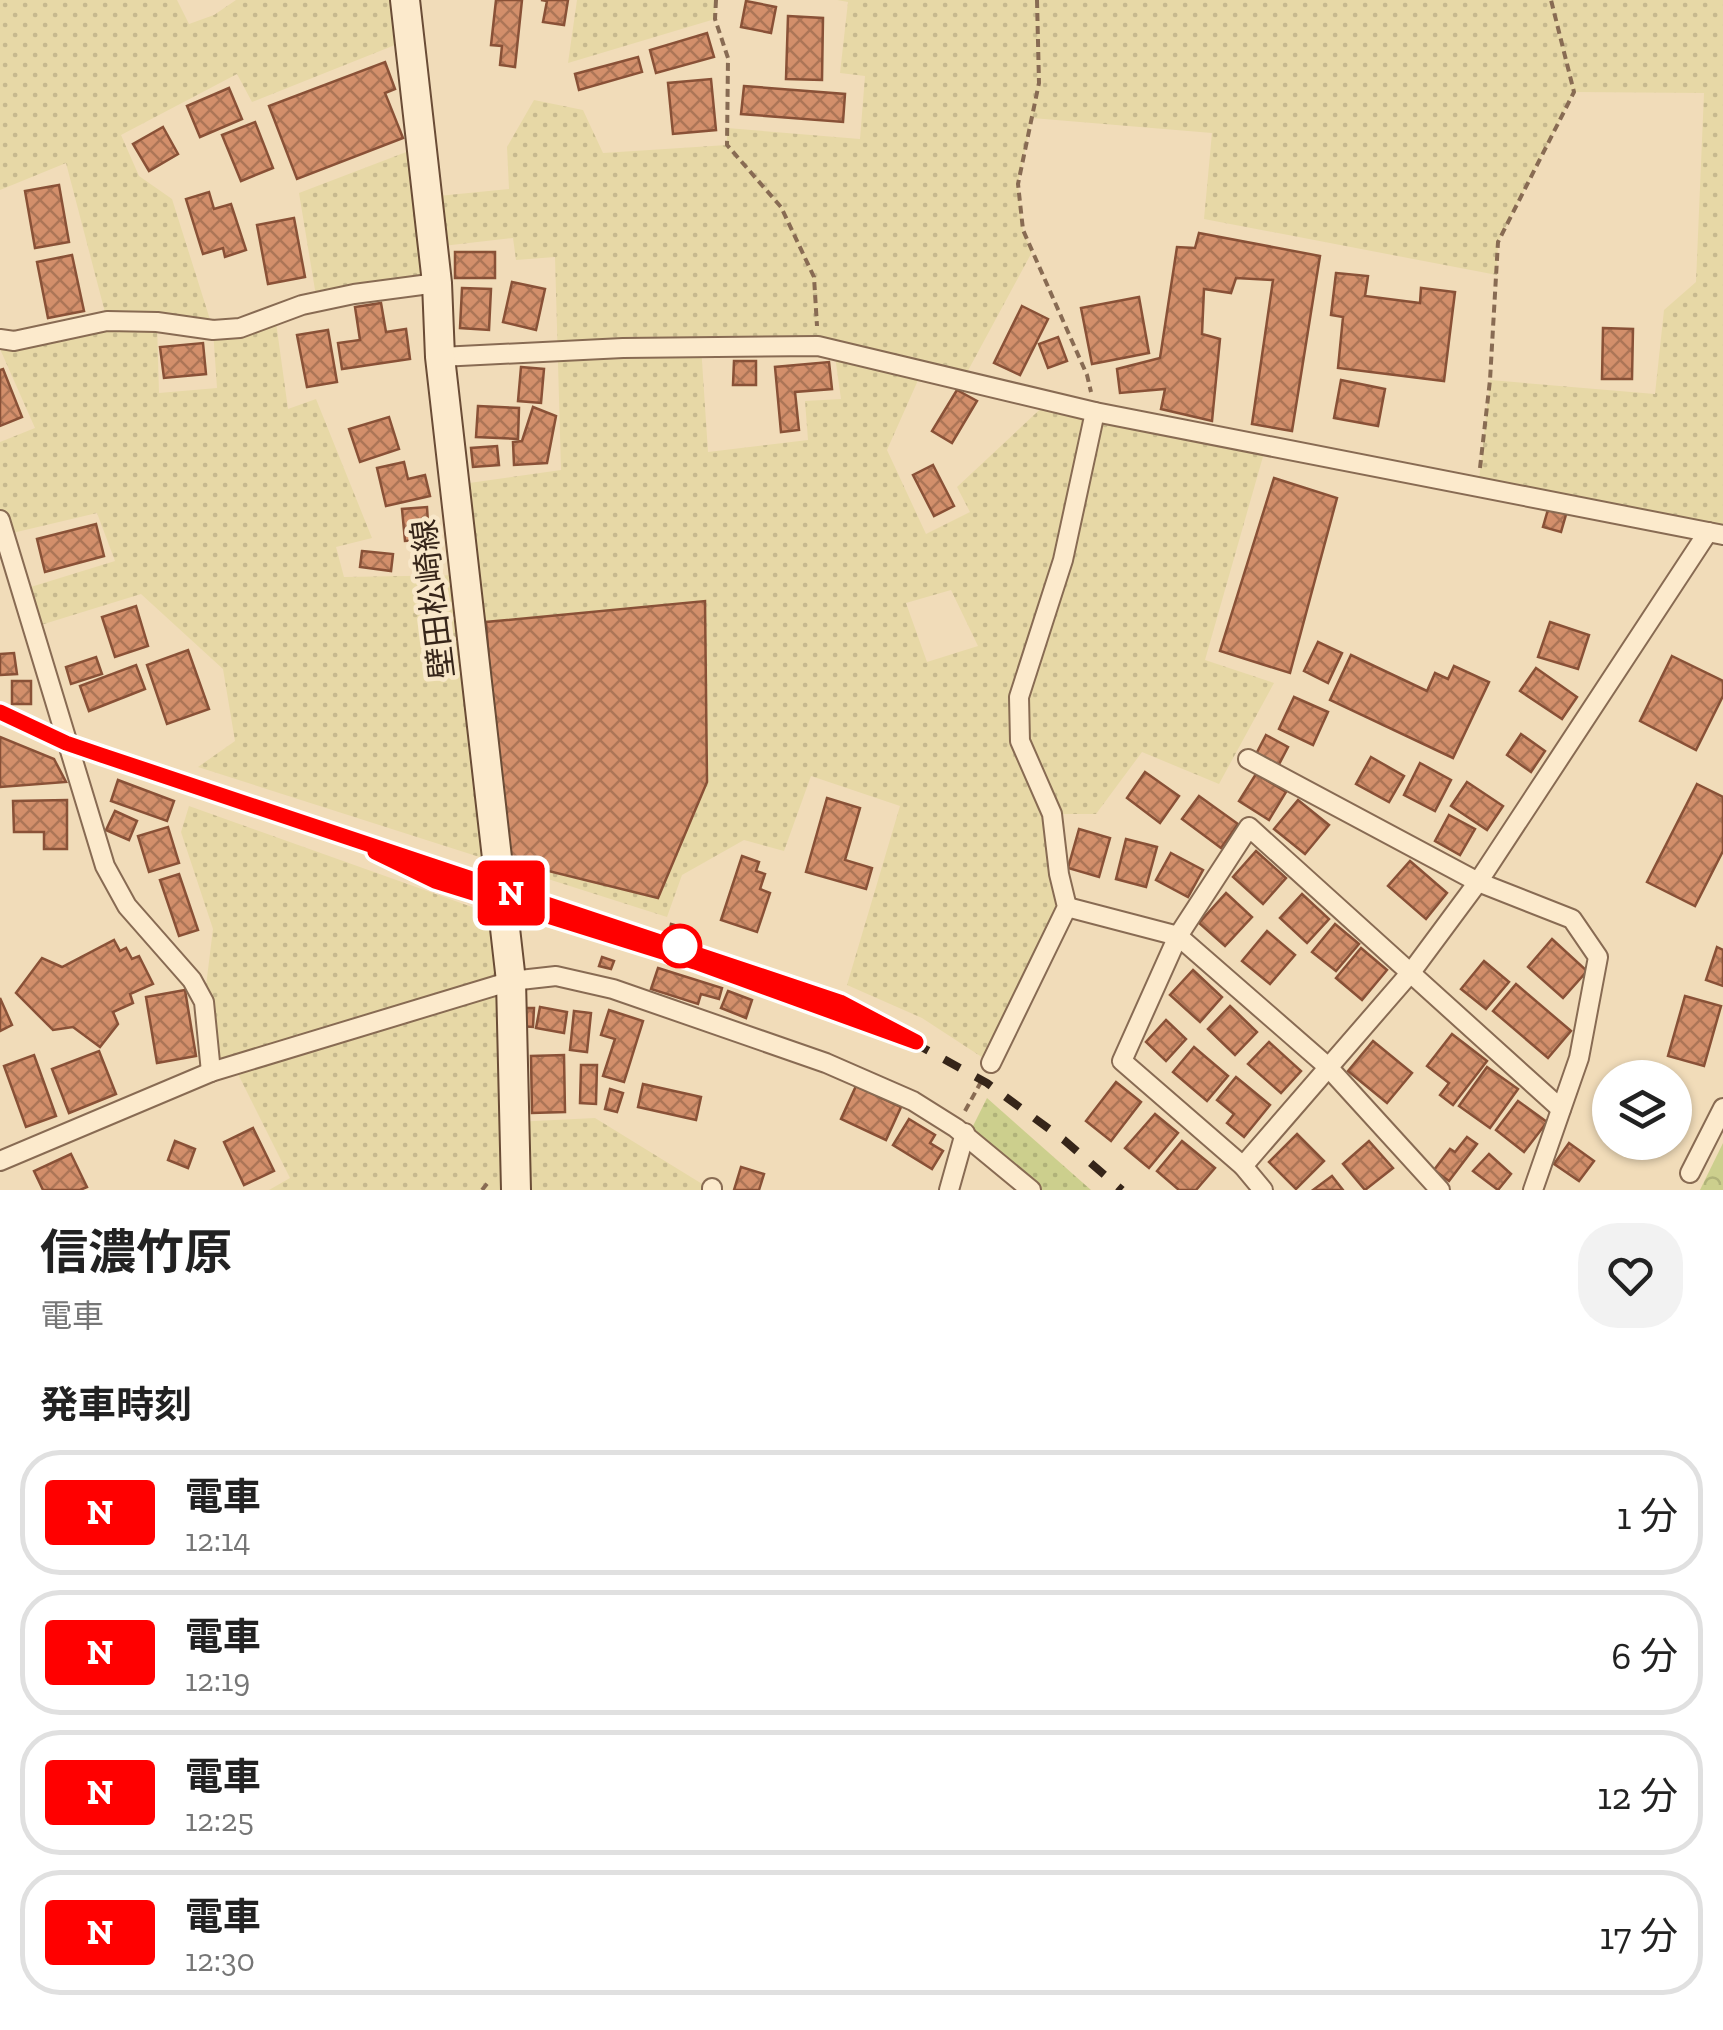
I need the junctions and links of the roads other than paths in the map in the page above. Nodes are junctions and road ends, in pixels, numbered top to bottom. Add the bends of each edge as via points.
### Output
1 (405, 0) edge
2 (437, 283) junction
3 (0, 339) edge
4 (440, 357) junction
5 (1095, 412) junction
6 (0, 520) edge
7 (1716, 534) edge
8 (1248, 759) dead end
9 (1478, 882) junction
10 (1067, 906) junction
11 (1178, 936) junction
12 (1412, 971) junction
13 (511, 981) junction
14 (991, 1063) road end
15 (1327, 1066) junction
16 (211, 1072) junction
17 (1723, 1108) edge
18 (1561, 1109) junction
19 (960, 1131) junction
20 (0, 1161) edge
21 (1243, 1166) junction
22 (1690, 1173) dead end
23 (516, 1190) edge
24 (949, 1190) edge
25 (1031, 1190) edge
26 (1263, 1190) edge
27 (1440, 1190) edge
28 (1533, 1190) edge

1 - 2 main road, 壁田松崎線
2 - 3 street via 302,305 240,328 107,321
2 - 4 main road, 壁田松崎線
4 - 5 street via 818,346
4 - 13 main road, 壁田松崎線
5 - 7 street
5 - 10 street via 1063,560 1019,696 1020,741 1052,814
6 - 16 street via 106,866 127,906 204,1002
7 - 9 street
8 - 9 street
9 - 12 street
9 - 18 street via 1572,919 1598,957 1579,1058
10 - 11 street
10 - 14 street
11 - 12 street via 1249,827
11 - 15 street
11 - 21 street via 1122,1061
12 - 15 street
12 - 18 street
13 - 16 street
13 - 19 street via 556,976 613,989 826,1063 913,1101
13 - 23 main road, 壁田松崎線
15 - 21 street
15 - 27 street
16 - 20 street
17 - 22 street
18 - 28 street
19 - 24 street
19 - 25 street
21 - 26 street

